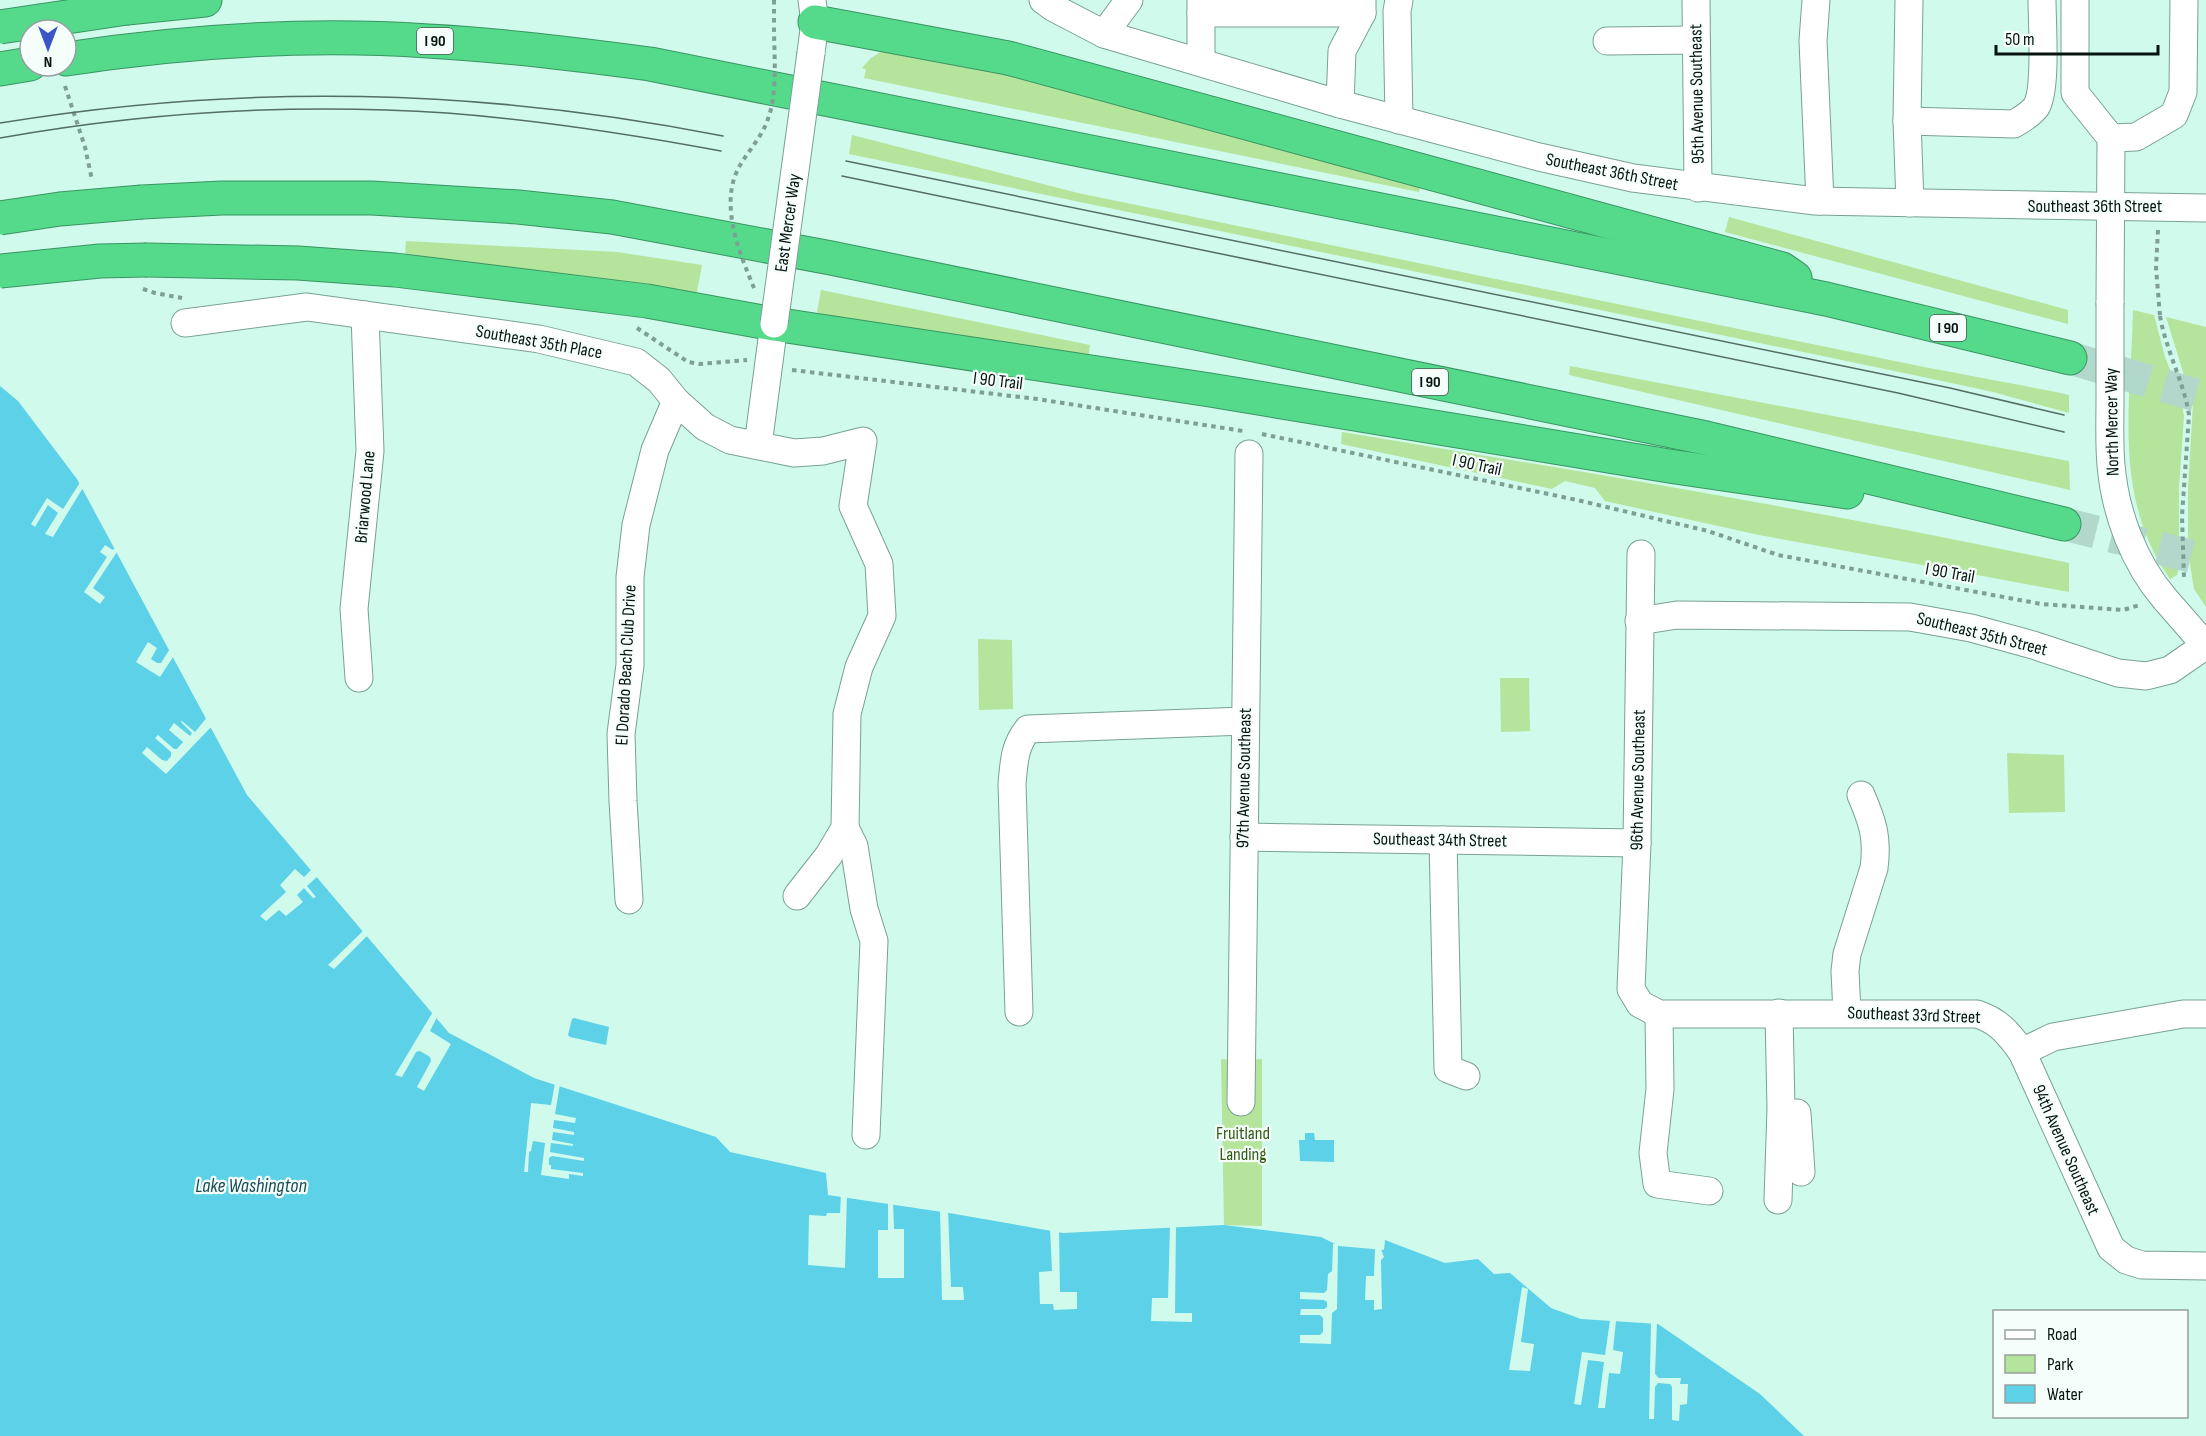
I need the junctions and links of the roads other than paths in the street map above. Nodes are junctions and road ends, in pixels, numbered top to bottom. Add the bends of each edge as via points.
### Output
1 (205, 0) edge
2 (1043, 0) edge
3 (1129, 0) edge
4 (1399, 0) edge
5 (1696, 0) edge
6 (1816, 0) edge
7 (1909, 0) edge
8 (2042, 0) edge
9 (2075, 0) edge
10 (2184, 0) edge
11 (1201, 6) edge
12 (1362, 7) edge
13 (813, 25) edge
14 (0, 27) edge
15 (1104, 34) junction
16 (1696, 40) junction
17 (1607, 41) dead end
18 (1201, 62) junction
19 (78, 64) edge
20 (18, 66) edge
21 (0, 69) edge
22 (1340, 104) junction
23 (1399, 120) junction
24 (1907, 121) junction
25 (2111, 138) junction
26 (1698, 188) junction
27 (1820, 201) junction
28 (1910, 203) junction
29 (2109, 207) junction
30 (2206, 208) edge
31 (0, 218) edge
32 (0, 271) edge
33 (1826, 299) junction
34 (365, 315) junction
35 (185, 323) dead end
36 (774, 324) junction
37 (2070, 358) tunnel mouth
38 (676, 401) junction
39 (1253, 440) road end
40 (758, 445) junction
41 (2027, 516) junction
42 (2064, 524) tunnel mouth
43 (1641, 554) dead end
44 (1639, 621) junction
45 (2206, 646) edge
46 (359, 678) dead end
47 (1245, 721) junction
48 (1861, 795) dead end
49 (845, 828) junction
50 (1244, 837) junction
51 (1443, 840) junction
52 (1637, 843) junction
53 (796, 896) dead end
54 (629, 900) dead end
55 (1649, 1009) junction
56 (1019, 1012) dead end
57 (1787, 1013) junction
58 (1847, 1013) junction
59 (2206, 1014) edge
60 (2022, 1052) junction
61 (1466, 1076) dead end
62 (1241, 1102) dead end
63 (866, 1134) dead end
64 (1801, 1172) dead end
65 (1709, 1191) dead end
66 (1778, 1200) dead end
67 (2206, 1266) edge

1 - 14 highway, bridge
2 - 15 street, Southeast 36th Street
3 - 15 street
4 - 23 street
5 - 16 street, 95th Avenue Southeast
6 - 27 street via 1813,41
7 - 24 street
8 - 24 street via 2042,90 2037,106 2027,117 2014,124
9 - 25 street via 2075,93
10 - 25 street via 2183,92 2174,115 2136,136
11 - 12 street
11 - 18 street
12 - 22 street via 1342,51
13 - 33 highway via 1008,58 1782,269
13 - 36 street, East Mercer Way, bridge
15 - 18 street, Southeast 36th Street
16 - 17 street
16 - 26 street, 95th Avenue Southeast
18 - 22 street, Southeast 36th Street
19 - 33 highway, I 90 via 131,51 274,40 392,40 509,47 650,64
20 - 21 highway
22 - 23 street, Southeast 36th Street
23 - 26 street, Southeast 36th Street via 1539,158
24 - 28 street
25 - 29 street, North Mercer Way
26 - 27 street, Southeast 36th Street
27 - 28 street, Southeast 36th Street
28 - 29 street, Southeast 36th Street
29 - 30 street, Southeast 36th Street
29 - 45 street, North Mercer Way, bridge via 2114,492 2154,602
31 - 41 highway, I 90, bridge via 60,209 222,198 372,198 612,217 1706,438
32 - 36 highway, bridge via 100,261 298,263 394,270 647,301
33 - 37 highway, I 90
34 - 35 street, Southeast 35th Place via 307,307
34 - 38 street, Southeast 35th Place via 539,339 616,356 636,362 659,380
34 - 46 street, Briarwood Lane via 370,452 354,609
36 - 40 street, East Mercer Way
36 - 41 highway via 1222,392 1669,466
38 - 40 street, Southeast 35th Place via 705,427 730,440
38 - 54 street, El Dorado Beach Club Drive via 655,450 636,525 630,577 630,665 621,734
39 - 47 street, 97th Avenue Southeast
40 - 49 street, Southeast 35th Place via 794,453 823,452 863,441 853,506 879,564 882,616 859,667 847,714
41 - 42 highway, I 90
43 - 44 street, 96th Avenue Southeast
44 - 45 street, Southeast 35th Street via 1677,615 1910,616 1971,628 2118,673 2146,676 2170,670
44 - 52 street, 96th Avenue Southeast
47 - 50 street, 97th Avenue Southeast
47 - 56 street via 1028,729 1020,739 1014,753 1012,784
48 - 58 street via 1874,825 1876,854 1847,954
49 - 53 street
49 - 63 street via 854,846 864,909 874,940
50 - 51 street, Southeast 34th Street
50 - 62 street, 97th Avenue Southeast
51 - 52 street, Southeast 34th Street
51 - 61 street via 1448,1069
52 - 55 street, 96th Avenue Southeast via 1631,989
55 - 57 street, Southeast 33rd Street
55 - 65 street, 96th Avenue Southeast via 1660,1089 1653,1153 1657,1184
57 - 58 street, Southeast 33rd Street
57 - 64 street
57 - 66 street
58 - 60 street, Southeast 33rd Street via 1977,1014 2003,1027
59 - 60 street via 2183,1014 2053,1037
60 - 67 street, 94th Avenue Southeast via 2111,1248 2126,1260 2142,1265

